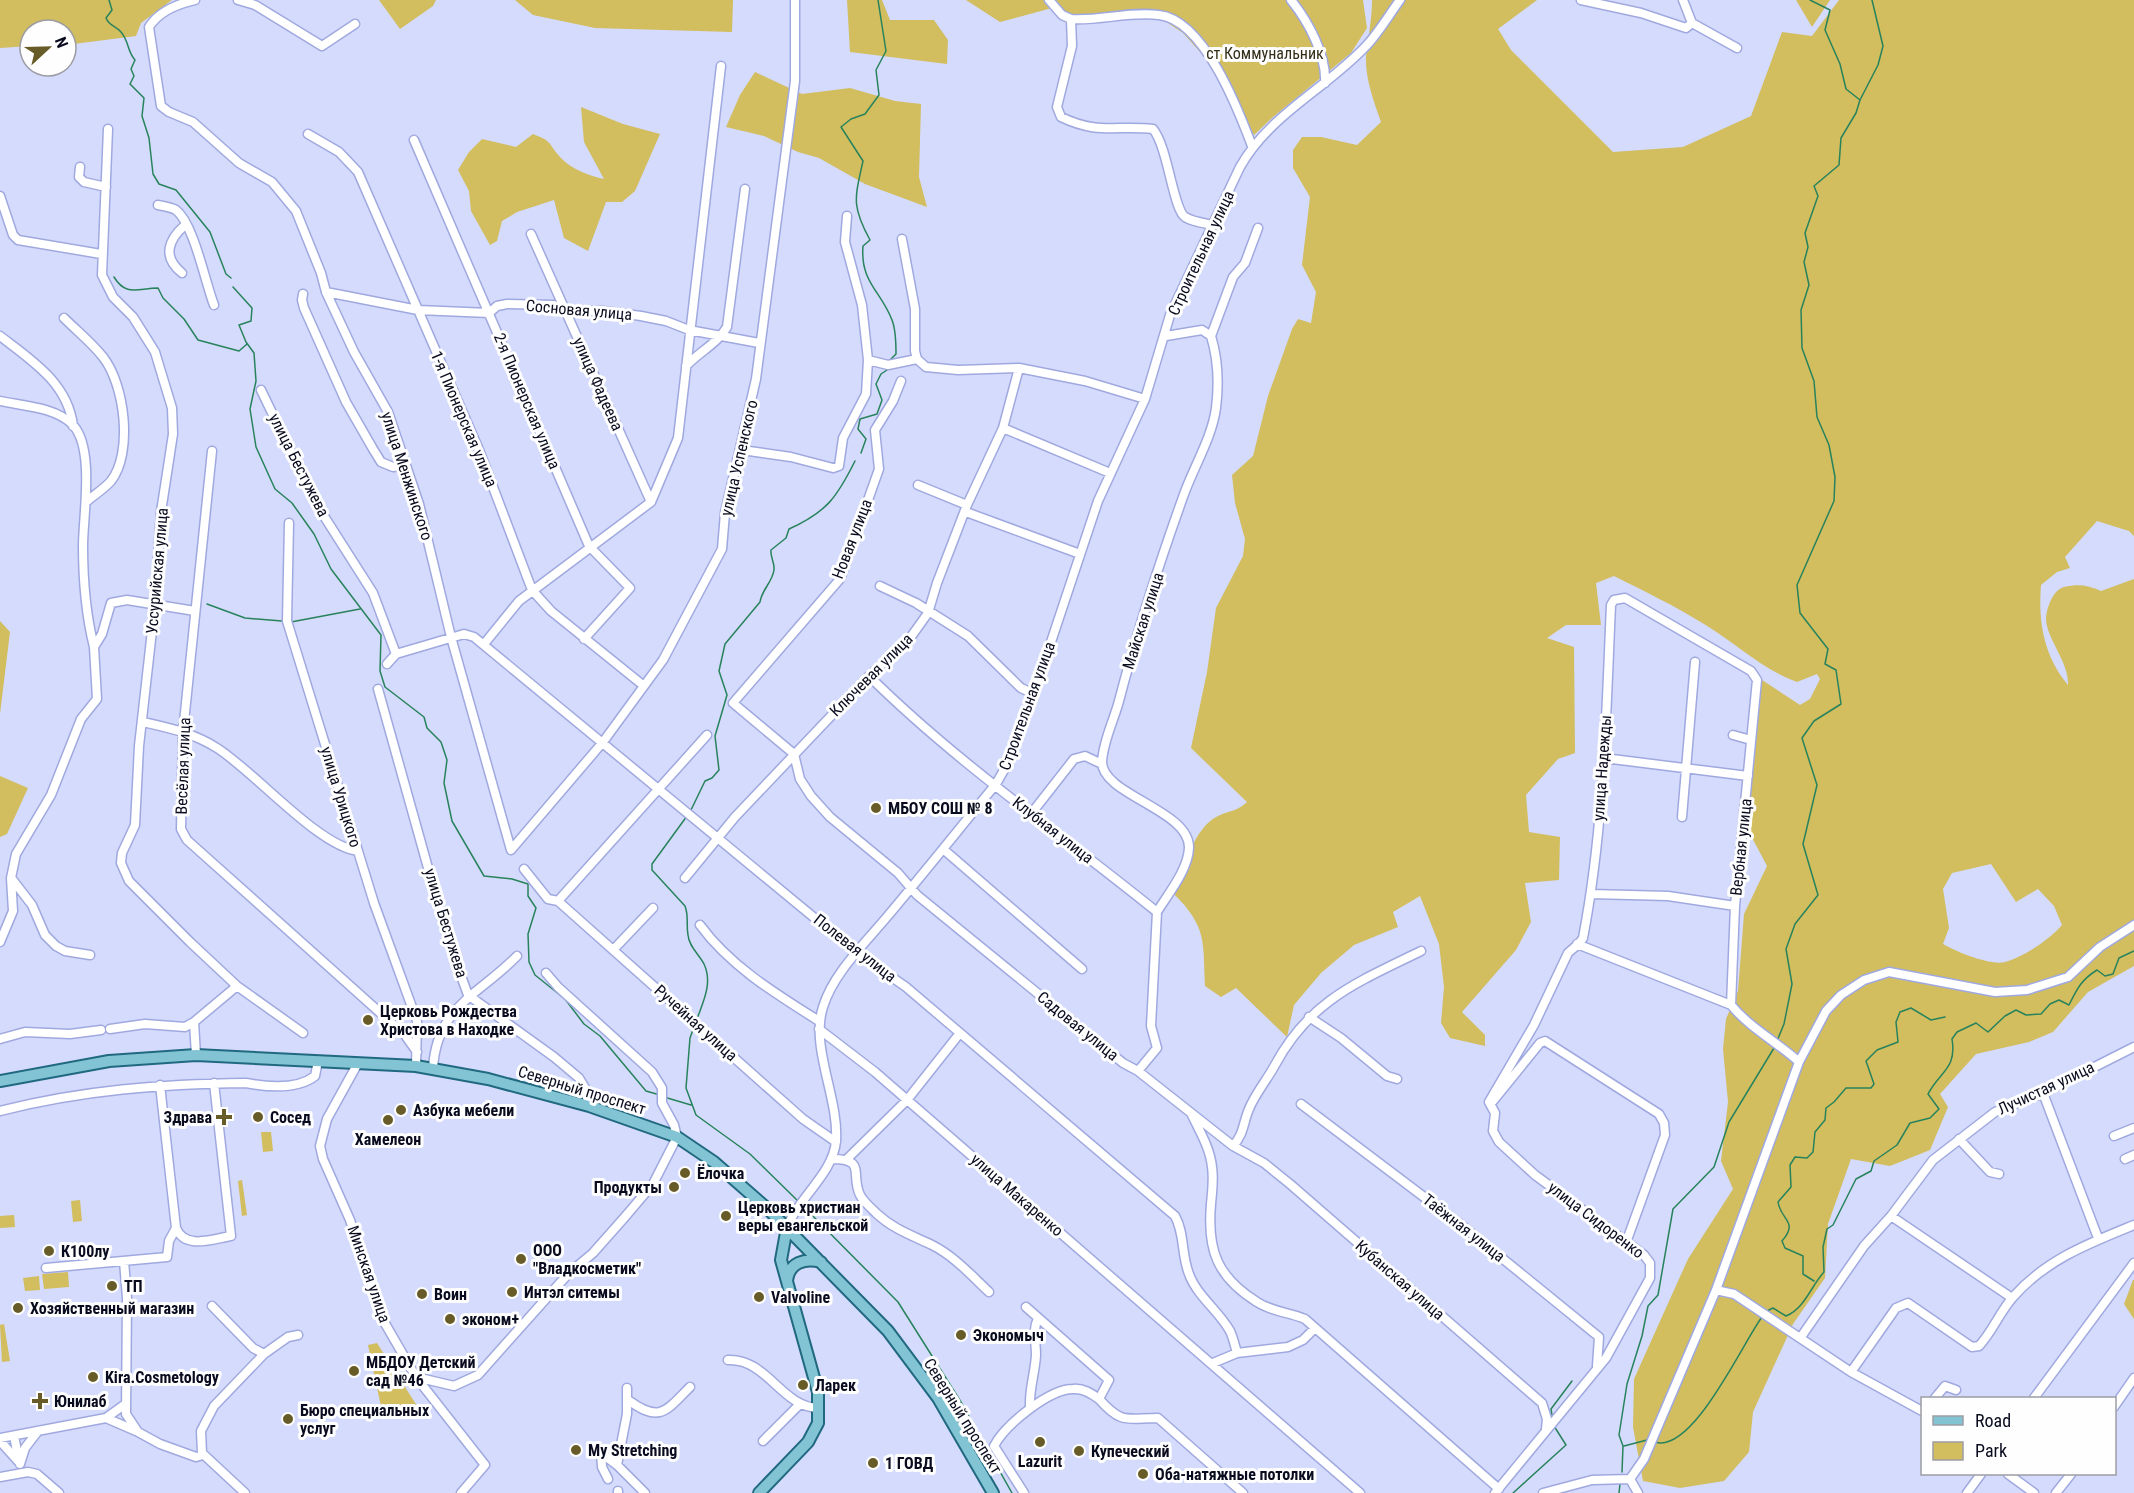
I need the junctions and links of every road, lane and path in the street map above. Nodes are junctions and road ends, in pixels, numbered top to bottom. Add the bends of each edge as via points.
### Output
1 (195, 0) edge
2 (237, 0) edge
3 (795, 0) edge
4 (1049, 0) edge
5 (1291, 0) edge
6 (1400, 0) edge
7 (1581, 0) edge
8 (1683, 0) edge
9 (1071, 19) junction
10 (1692, 23) junction
11 (355, 24) dead end
12 (1737, 48) dead end
13 (720, 66) dead end
14 (1325, 83) junction
15 (108, 129) dead end
16 (308, 134) dead end
17 (414, 140) dead end
18 (1252, 146) junction
19 (80, 167) dead end
20 (106, 187) junction
21 (745, 189) dead end
22 (0, 196) edge
23 (158, 205) dead end
24 (847, 216) dead end
25 (184, 225) junction
26 (1213, 225) junction
27 (1258, 228) dead end
28 (531, 234) dead end
29 (902, 239) dead end
30 (101, 254) junction
31 (182, 273) dead end
32 (326, 292) junction
33 (303, 294) dead end
34 (214, 305) dead end
35 (418, 310) junction
36 (566, 311) junction
37 (489, 313) junction
38 (64, 318) dead end
39 (689, 330) junction
40 (0, 336) edge
41 (1166, 336) junction
42 (1211, 336) junction
43 (722, 337) junction
44 (759, 343) junction
45 (917, 359) junction
46 (868, 360) junction
47 (686, 366) junction
48 (1020, 368) junction
49 (901, 381) dead end
50 (261, 390) dead end
51 (1145, 399) junction
52 (0, 401) edge
53 (73, 426) junction
54 (1003, 428) junction
55 (742, 450) junction
56 (212, 451) dead end
57 (406, 465) junction
58 (1110, 473) junction
59 (918, 485) dead end
60 (86, 502) junction
61 (651, 502) junction
62 (966, 508) junction
63 (289, 524) dead end
64 (589, 546) junction
65 (1080, 554) junction
66 (880, 586) dead end
67 (532, 590) junction
68 (1625, 598) joint
69 (155, 603) junction
70 (195, 611) junction
71 (928, 613) junction
72 (452, 637) junction
73 (584, 639) junction
74 (484, 644) junction
75 (94, 646) junction
76 (396, 654) junction
77 (1695, 662) dead end
78 (387, 664) dead end
79 (869, 676) junction
80 (644, 686) junction
81 (378, 689) dead end
82 (1034, 694) junction
83 (143, 722) junction
84 (183, 732) junction
85 (707, 735) dead end
86 (1733, 735) dead end
87 (1751, 740) junction
88 (603, 742) junction
89 (794, 754) junction
90 (1604, 758) junction
91 (1102, 765) junction
92 (1688, 768) junction
93 (1748, 776) junction
94 (996, 784) junction
95 (658, 787) junction
96 (1031, 814) junction
97 (1682, 817) dead end
98 (719, 837) junction
99 (943, 849) junction
100 (511, 850) joint
101 (358, 851) junction
102 (524, 869) dead end
103 (11, 878) junction
104 (686, 878) dead end
105 (910, 889) junction
106 (1591, 894) junction
107 (558, 901) junction
108 (1735, 906) junction
109 (653, 908) dead end
110 (1157, 912) junction
111 (700, 925) dead end
112 (2134, 925) edge
113 (0, 942) edge
114 (1577, 944) junction
115 (612, 950) junction
116 (1421, 951) dead end
117 (857, 953) junction
118 (90, 955) dead end
119 (517, 956) dead end
120 (1082, 969) dead end
121 (546, 973) dead end
122 (237, 986) junction
123 (468, 995) junction
124 (1731, 1005) junction
125 (1309, 1017) junction
126 (195, 1022) junction
127 (819, 1025) junction
128 (303, 1033) dead end
129 (960, 1033) junction
130 (0, 1039) edge
131 (2134, 1047) edge
132 (417, 1052) junction
133 (196, 1055) junction
134 (318, 1061) junction
135 (1799, 1062) junction
136 (358, 1064) junction
137 (416, 1066) junction
138 (433, 1068) junction
139 (1138, 1071) junction
140 (1396, 1079) dead end
141 (0, 1082) edge
142 (214, 1083) junction
143 (160, 1086) junction
144 (2043, 1093) junction
145 (907, 1100) junction
146 (1301, 1104) dead end
147 (1490, 1105) junction
148 (589, 1106) junction
149 (0, 1111) edge
150 (1192, 1114) junction
151 (2134, 1128) edge
152 (2114, 1136) dead end
153 (677, 1137) junction
154 (1959, 1139) junction
155 (836, 1142) junction
156 (1233, 1146) junction
157 (2134, 1155) edge
158 (832, 1159) junction
159 (847, 1159) junction
160 (2125, 1159) dead end
161 (1999, 1174) dead end
162 (1891, 1216) junction
163 (2134, 1225) edge
164 (787, 1227) junction
165 (176, 1228) junction
166 (2098, 1238) junction
167 (1627, 1240) junction
168 (124, 1261) junction
169 (822, 1262) junction
170 (2134, 1263) edge
171 (46, 1268) dead end
172 (786, 1284) junction
173 (1716, 1290) junction
174 (989, 1292) dead end
175 (2012, 1298) junction
176 (212, 1306) dead end
177 (1026, 1307) dead end
178 (1038, 1318) junction
179 (1316, 1328) junction
180 (298, 1335) dead end
181 (1801, 1337) junction
182 (1237, 1353) junction
183 (264, 1354) junction
184 (728, 1360) dead end
185 (1213, 1364) junction
186 (1597, 1368) junction
187 (1851, 1372) junction
188 (416, 1377) junction
189 (2134, 1378) edge
190 (690, 1387) dead end
191 (627, 1388) dead end
192 (1956, 1390) dead end
193 (1936, 1397) edge
194 (2035, 1397) edge
195 (1099, 1399) junction
196 (628, 1400) junction
197 (124, 1405) junction
198 (799, 1405) junction
199 (2116, 1405) edge
200 (1030, 1407) junction
201 (819, 1408) junction
202 (1921, 1410) edge
203 (106, 1418) junction
204 (1545, 1430) junction
205 (38, 1431) junction
206 (138, 1432) junction
207 (14, 1436) junction
208 (0, 1440) edge
209 (763, 1440) dead end
210 (202, 1454) junction
211 (617, 1465) junction
212 (21, 1468) junction
213 (1980, 1475) edge
214 (2011, 1475) edge
215 (2069, 1475) edge
216 (0, 1477) edge
217 (608, 1479) dead end
218 (1630, 1479) junction
219 (1497, 1491) edge
220 (59, 1493) edge
221 (245, 1493) edge
222 (461, 1493) edge
223 (645, 1493) edge
224 (759, 1493) edge
225 (993, 1493) edge
226 (1024, 1493) edge
227 (1243, 1493) edge
228 (1360, 1493) edge
229 (1543, 1493) edge
230 (1638, 1493) edge
231 (1967, 1493) edge
232 (2034, 1493) edge
233 (2056, 1493) edge

1 - 32 street, улица Менжинского via 161,14 148,27 161,106 193,122 239,163 273,182 296,211
2 - 11 street via 255,5 322,46
3 - 44 street, улица Успенского via 795,81
4 - 9 street
5 - 14 street via 1318,47
6 - 14 street via 1367,45
7 - 10 street via 1686,28
8 - 10 street
9 - 18 street via 1160,15 1181,24 1202,45 1224,78
9 - 26 street via 1072,46 1057,107 1061,117 1100,130 1153,129 1166,158 1179,209 1184,216
10 - 12 street
13 - 39 street
14 - 18 street
15 - 20 street
16 - 35 street, 1-я Пионерская улица via 339,153 358,172
17 - 37 street, 2-я Пионерская улица
18 - 26 street, Строительная улица
19 - 20 street via 79,177 84,182
20 - 30 street
21 - 43 street via 731,305
22 - 30 street via 18,240
23 - 25 street via 174,208
24 - 46 street via 847,253 862,304
25 - 31 street via 168,247 175,267
25 - 34 street via 198,250
26 - 41 street, Строительная улица via 1176,302
27 - 42 street via 1245,263 1233,277
28 - 36 street, улица Фадеева
29 - 45 street via 915,309
30 - 69 street, Уссурийская улица via 102,275 113,297 133,317 155,352 172,408 173,434 161,512
32 - 35 street, Сосновая улица
32 - 57 street, улица Менжинского via 388,412
33 - 57 street via 304,308 346,402 372,449 381,462 393,467
35 - 37 street, Сосновая улица
35 - 67 street, 1-я Пионерская улица
36 - 37 street, Сосновая улица via 540,304 497,306
36 - 39 street, Сосновая улица via 641,316
36 - 61 street, улица Фадеева
37 - 64 street, 2-я Пионерская улица
38 - 60 street via 109,366 125,425 122,456 112,480
39 - 43 street, Сосновая улица
39 - 47 street
40 - 53 street via 48,373 68,404
41 - 42 street via 1202,330
41 - 51 street, Строительная улица
42 - 91 street, Майская улица via 1217,356 1216,409 1136,634
43 - 44 street, Сосновая улица
43 - 47 street
44 - 55 street, улица Успенского
45 - 46 street via 888,365
45 - 48 street via 931,369
46 - 55 street via 866,394 843,438 839,466
47 - 61 street via 678,438
48 - 51 street via 1085,381
48 - 54 street, Ключевая улица
49 - 89 street, Новая улица via 875,430 879,469 840,579 733,704
50 - 76 street, улица Бестужева via 315,502 373,593
51 - 58 street, Строительная улица
52 - 53 street via 46,410
53 - 60 street via 85,454
54 - 58 street
54 - 62 street, Ключевая улица
55 - 80 street, улица Успенского via 725,513 722,549 663,660
56 - 70 street, Весёлая улица
57 - 72 street, улица Менжинского
58 - 65 street, Строительная улица
59 - 62 street
60 - 75 street via 83,548
61 - 64 street
62 - 65 street
62 - 71 street, Ключевая улица
63 - 101 street, улица Урицкого via 287,621
64 - 67 street
64 - 73 street, 2-я Пионерская улица via 630,588
65 - 82 street, Строительная улица
66 - 71 street
67 - 73 street, 1-я Пионерская улица
67 - 74 street
68 - 87 street, Вербная улица via 1755,675
68 - 90 street, улица Надежды via 1614,600 1611,605
69 - 70 street
69 - 75 street via 111,603 102,634
69 - 83 street, Уссурийская улица
70 - 84 street, Весёлая улица
71 - 79 street, Ключевая улица via 908,641
71 - 82 street via 968,636 1021,688
72 - 74 street, Полевая улица via 464,634
72 - 76 street, Полевая улица
72 - 100 street, улица Менжинского
73 - 80 street, 1-я Пионерская улица
74 - 88 street, Полевая улица
75 - 103 street via 97,699 81,719 51,795 19,846
76 - 78 street
77 - 92 street
79 - 89 street, Ключевая улица
79 - 94 street, Клубная улица via 904,711
80 - 88 street, улица Успенского
81 - 123 street, улица Бестужева via 449,943
82 - 94 street, Строительная улица
83 - 84 street
83 - 122 street, Уссурийская улица via 135,825 122,852 123,872
84 - 101 street via 235,760 332,842
84 - 132 street, Весёлая улица via 181,829 187,840 405,1035
85 - 95 street
86 - 87 street
87 - 93 street, Вербная улица
88 - 95 street, Полевая улица
88 - 100 street, улица Успенского
89 - 98 street, Ключевая улица
89 - 105 street, Садовая улица via 800,779 811,796 830,817 898,873
90 - 92 street
90 - 106 street, улица Надежды
91 - 96 street via 1086,756 1074,759
91 - 110 street via 1114,781 1186,834 1187,858
92 - 93 street
92 - 97 street
93 - 108 street, Вербная улица
94 - 96 street, Клубная улица
94 - 99 street, Строительная улица
95 - 98 street, Полевая улица
95 - 107 street
96 - 110 street, Клубная улица
98 - 104 street, Ключевая улица
98 - 117 street, Полевая улица
99 - 105 street, Строительная улица
99 - 120 street
101 - 132 street, улица Урицкого via 417,1021
102 - 107 street via 548,899
103 - 113 street via 13,911
103 - 118 street via 32,905 45,935 56,946
105 - 117 street, Строительная улица
105 - 139 street, Садовая улица via 1123,1063
106 - 108 street via 1668,896
106 - 114 street, улица Надежды via 1583,938
107 - 115 street, Ручейная улица
108 - 124 street, Вербная улица
109 - 115 street
110 - 139 street via 1151,1026 1157,1048
111 - 127 street, улица Макаренко via 746,972
112 - 135 street via 2100,947 2068,977 2027,990 1995,993 1889,972 1864,980 1826,1011
114 - 124 street
114 - 147 street via 1568,953 1534,1025 1489,1098
115 - 155 street, Ручейная улица via 812,1126
116 - 125 street via 1341,991
117 - 127 street, Строительная улица via 829,993
117 - 129 street, Полевая улица via 906,987
119 - 123 street
121 - 153 street via 652,1072 662,1088
122 - 126 street
122 - 128 street
123 - 138 street via 437,1039
123 - 148 street, улица Бестужева via 579,1078
124 - 135 street via 1743,1019 1778,1042
125 - 140 street
125 - 156 street via 1249,1108 1243,1132
126 - 130 street via 184,1027 145,1024 70,1034 25,1032
126 - 133 street
127 - 145 street, улица Макаренко
127 - 155 street, Строительная улица
129 - 145 street
129 - 182 street, Полевая улица via 1175,1216 1183,1229 1182,1250 1189,1276 1230,1331
131 - 144 street, Лучистая улица
132 - 137 street, улица Урицкого
133 - 134 main road, Северный проспект
133 - 141 main road, Северный проспект via 109,1061
134 - 136 main road, Северный проспект
134 - 142 street via 315,1076 298,1083 266,1087
135 - 173 street
136 - 137 main road, Северный проспект
136 - 188 street, Минская улица via 327,1119 321,1152 357,1238 383,1320
137 - 138 main road, Северный проспект
138 - 148 main road, Северный проспект
139 - 150 street, Садовая улица
142 - 143 street
142 - 165 street via 231,1236 188,1241
143 - 149 street via 84,1092
143 - 165 street
144 - 154 street, Лучистая улица via 1995,1112
144 - 166 street
145 - 159 street
145 - 185 street, улица Макаренко
146 - 186 street, Таёжная улица via 1447,1213 1578,1318 1599,1337
147 - 167 street, улица Сидоренко via 1495,1115 1493,1131 1499,1142 1535,1175
147 - 167 street via 1545,1041 1659,1114 1665,1135
148 - 153 main road, Северный проспект
150 - 156 street, Садовая улица
150 - 179 street via 1212,1165 1209,1233 1217,1263 1257,1302 1275,1311 1294,1314
151 - 152 street
153 - 164 main road, Северный проспект via 714,1162
153 - 188 street via 653,1184 478,1375 454,1386
154 - 161 street via 1990,1173
154 - 162 street, Лучистая улица via 1933,1160
155 - 158 street, Строительная улица
156 - 204 street, Кубанская улица via 1264,1163 1290,1184 1542,1403 1547,1419
157 - 160 street
158 - 159 street
158 - 164 street, Строительная улица via 794,1209
159 - 174 street via 856,1168 860,1195 874,1211 902,1233 954,1259
162 - 175 street
162 - 181 street, Лучистая улица via 1864,1246
163 - 166 street
164 - 169 main road, Северный проспект
164 - 172 main road via 781,1245
165 - 168 street via 169,1240 167,1257
166 - 175 street via 2063,1256
167 - 186 street, улица Сидоренко via 1648,1259 1650,1278
168 - 171 street
168 - 197 street
169 - 172 main road via 805,1259 798,1263 788,1274
169 - 225 main road, Северный проспект via 888,1331 918,1369
170 - 194 street
172 - 201 main road via 814,1376
173 - 181 street via 1734,1294
173 - 218 street via 1650,1445
175 - 187 street via 1986,1338 1972,1347 1918,1309 1903,1304 1896,1308
176 - 183 street via 252,1348
177 - 178 street
178 - 195 street via 1109,1380
178 - 200 street via 1033,1330 1036,1354
179 - 182 street via 1288,1347
179 - 219 street
180 - 183 street via 278,1342
181 - 187 street
182 - 185 street
183 - 210 street via 206,1419 201,1431
184 - 198 street via 756,1368
185 - 228 street, улица Макаренко
186 - 204 street, улица Сидоренко
187 - 202 street
188 - 222 street, Минская улица via 485,1467
189 - 199 street
190 - 196 street via 670,1407 653,1414
191 - 196 street
192 - 193 street via 1946,1386
195 - 200 street via 1074,1388
195 - 227 street via 1123,1419 1158,1418
196 - 211 street
197 - 203 street
197 - 206 street
198 - 201 street
198 - 209 street
200 - 226 street via 1000,1435 994,1446
201 - 224 main road via 815,1433
203 - 205 street
203 - 206 street
204 - 219 street, улица Сидоренко
205 - 207 street
205 - 212 street via 25,1448
206 - 210 street via 176,1451 196,1457
207 - 208 street
207 - 212 street
208 - 212 street
210 - 221 street
211 - 217 street via 601,1453
211 - 223 street
212 - 216 street
212 - 220 street via 37,1474
213 - 231 street
214 - 232 street
215 - 233 street
218 - 229 street via 1592,1480
218 - 230 street

